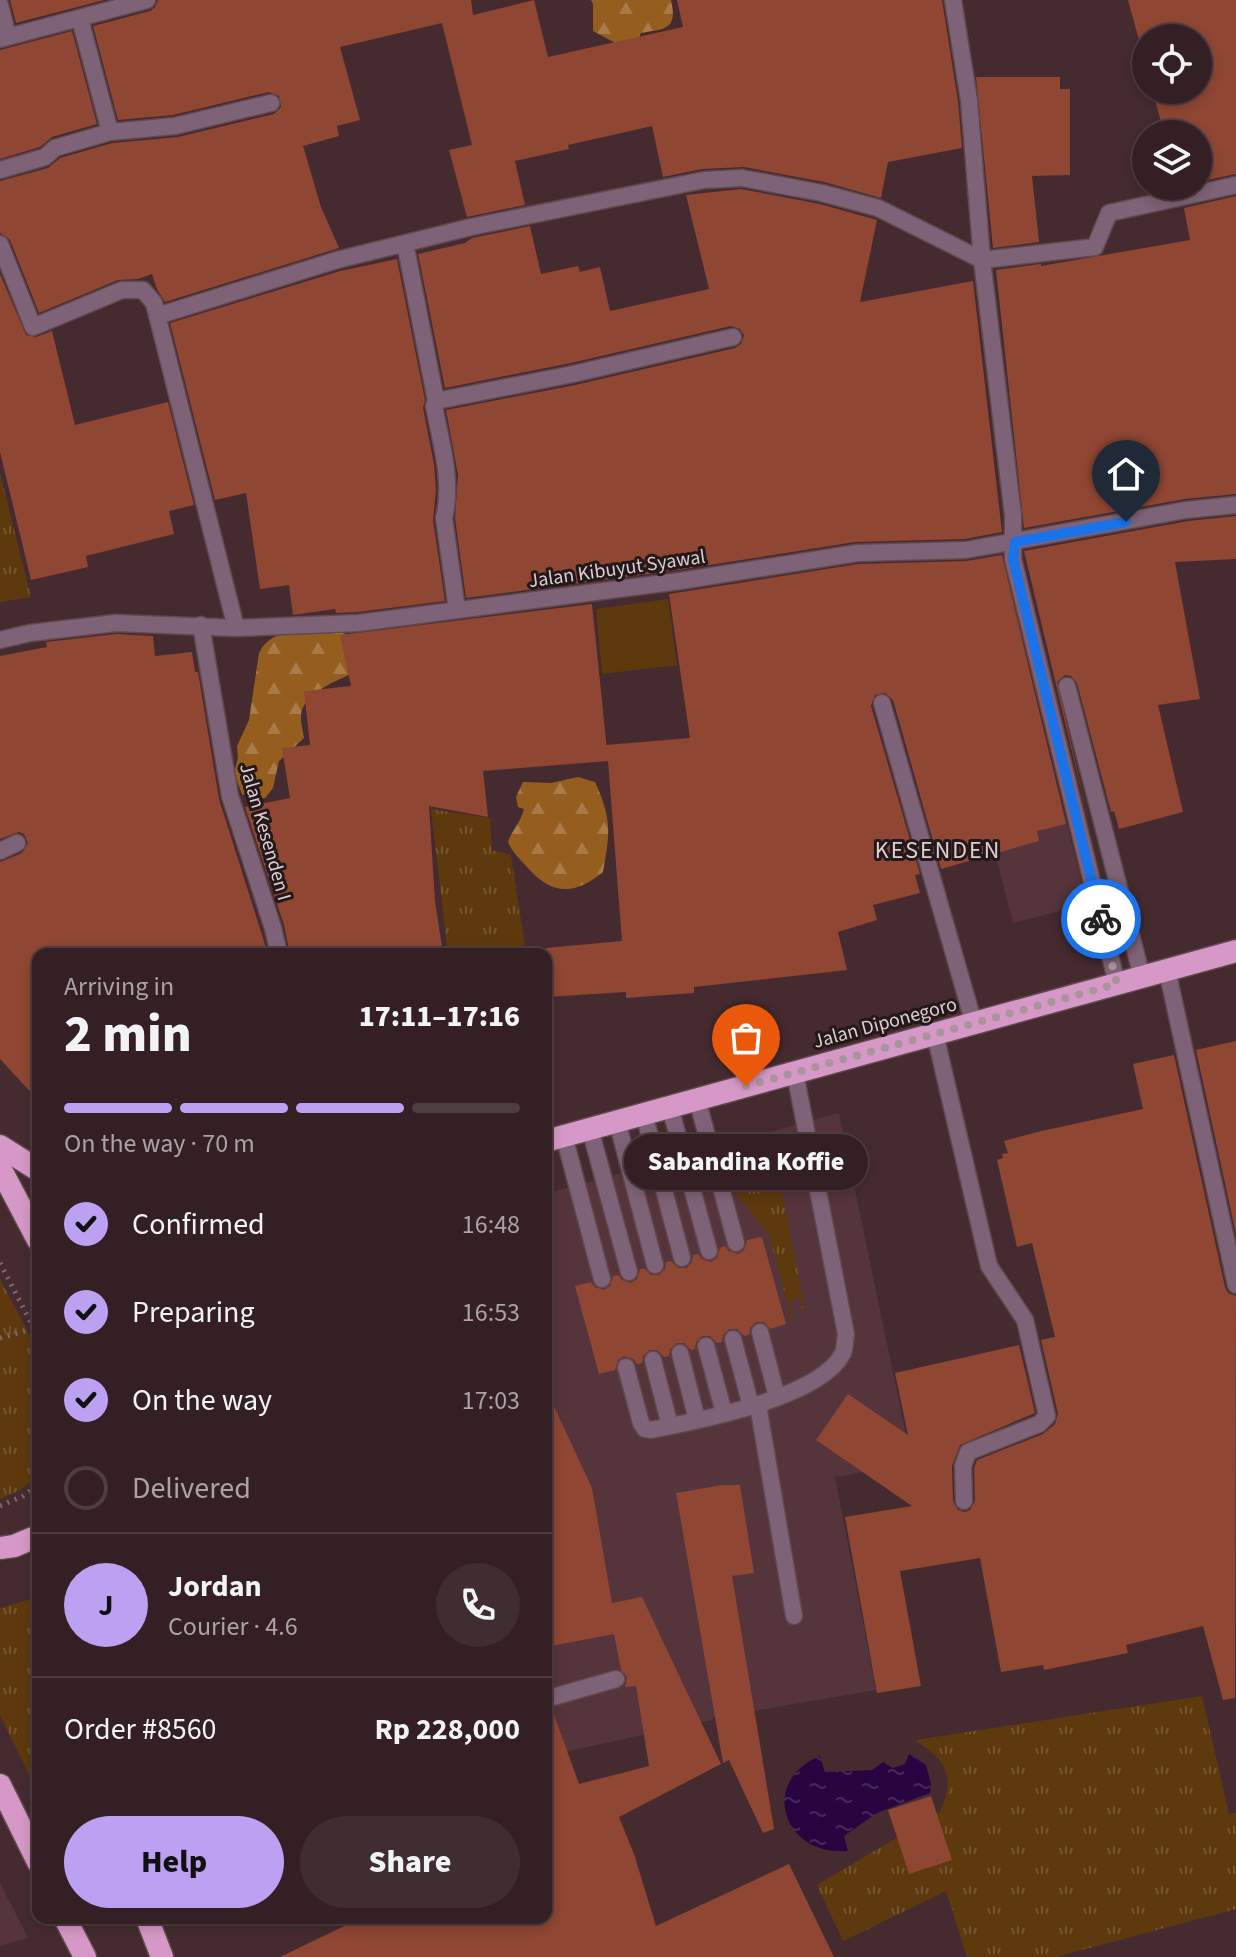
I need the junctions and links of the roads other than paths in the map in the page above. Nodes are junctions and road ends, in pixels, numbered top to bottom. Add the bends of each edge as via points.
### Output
1 (147, 0) edge
2 (953, 0) edge
3 (0, 5) edge
4 (80, 19) junction
5 (4, 38) edge
6 (271, 103) dead end
7 (110, 132) junction
8 (0, 170) edge
9 (1236, 185) edge
10 (405, 243) junction
11 (0, 244) edge
12 (982, 260) junction
13 (157, 316) junction
14 (733, 337) dead end
15 (436, 401) junction
16 (1236, 505) edge
17 (1015, 542) junction
18 (457, 610) junction
19 (201, 625) junction
20 (236, 628) junction
21 (0, 640) edge
22 (1067, 686) dead end
23 (882, 703) dead end
24 (17, 843) dead end
25 (0, 851) edge
26 (278, 948) edge
27 (1236, 951) edge
28 (1167, 970) junction
29 (1142, 977) junction
30 (1117, 984) junction
31 (974, 1024) junction
32 (935, 1034) junction
33 (795, 1073) junction
34 (697, 1099) junction
35 (670, 1107) junction
36 (644, 1114) junction
37 (617, 1121) junction
38 (590, 1129) junction
39 (555, 1139) edge
40 (0, 1146) edge
41 (32, 1166) edge
42 (0, 1168) edge
43 (32, 1229) edge
44 (736, 1243) dead end
45 (709, 1251) dead end
46 (682, 1258) dead end
47 (655, 1265) dead end
48 (629, 1272) dead end
49 (602, 1279) dead end
50 (1236, 1285) edge
51 (760, 1332) dead end
52 (733, 1339) dead end
53 (706, 1346) dead end
54 (680, 1353) dead end
55 (653, 1360) dead end
56 (626, 1367) dead end
57 (777, 1397) junction
58 (754, 1406) junction
59 (724, 1413) junction
60 (697, 1420) junction
61 (670, 1426) junction
62 (964, 1501) dead end
63 (32, 1538) edge
64 (0, 1548) edge
65 (794, 1616) dead end
66 (616, 1679) dead end
67 (552, 1697) edge
68 (0, 1785) edge
69 (32, 1850) edge
70 (68, 1924) edge
71 (149, 1924) edge
72 (85, 1957) edge
73 (162, 1957) edge

1 - 4 street
2 - 12 street via 969,100
3 - 5 street
4 - 5 street
4 - 7 street
6 - 7 street via 175,126
7 - 8 street
9 - 12 street via 1109,213 1095,247
10 - 12 street via 704,180 742,178 878,208
10 - 13 street
10 - 15 street
11 - 13 street via 33,327 134,288 154,303
12 - 17 street
13 - 20 street
14 - 15 street
15 - 18 street via 448,479 444,518
16 - 17 street, Jalan Kibuyut Syawal
17 - 18 street, Jalan Kibuyut Syawal via 966,550 857,553
17 - 30 street via 1013,559
18 - 20 street, Jalan Kibuyut Syawal via 359,623
19 - 20 street, Jalan Kibuyut Syawal
19 - 21 street, Jalan Kibuyut Syawal via 116,623
19 - 26 street, Jalan Kesenden I via 230,796
22 - 29 street
23 - 31 street
24 - 25 street
27 - 28 highway, Jalan Diponegoro
28 - 29 highway, Jalan Diponegoro
28 - 50 street
29 - 30 highway, Jalan Diponegoro
30 - 31 highway, Jalan Diponegoro
31 - 32 highway, Jalan Diponegoro
32 - 33 highway, Jalan Diponegoro
32 - 62 street via 989,1266 1025,1320 1047,1416 1046,1421 968,1452
33 - 34 highway, Jalan Diponegoro
33 - 57 street via 846,1334 843,1353 825,1374
34 - 35 highway, Jalan Diponegoro
34 - 44 street
35 - 36 highway, Jalan Diponegoro
35 - 45 street
36 - 37 highway, Jalan Diponegoro
36 - 46 street
37 - 38 highway, Jalan Diponegoro
37 - 47 street
38 - 39 highway, Jalan Diponegoro
38 - 48 street
39 - 49 street
40 - 41 highway
42 - 43 highway
51 - 57 street
52 - 58 street
53 - 59 street
54 - 60 street
55 - 61 street
56 - 61 street via 645,1429
57 - 58 street
58 - 59 street
58 - 65 street
59 - 60 street
60 - 61 street
63 - 64 highway
66 - 67 street
68 - 69 highway
70 - 72 highway
71 - 73 highway

